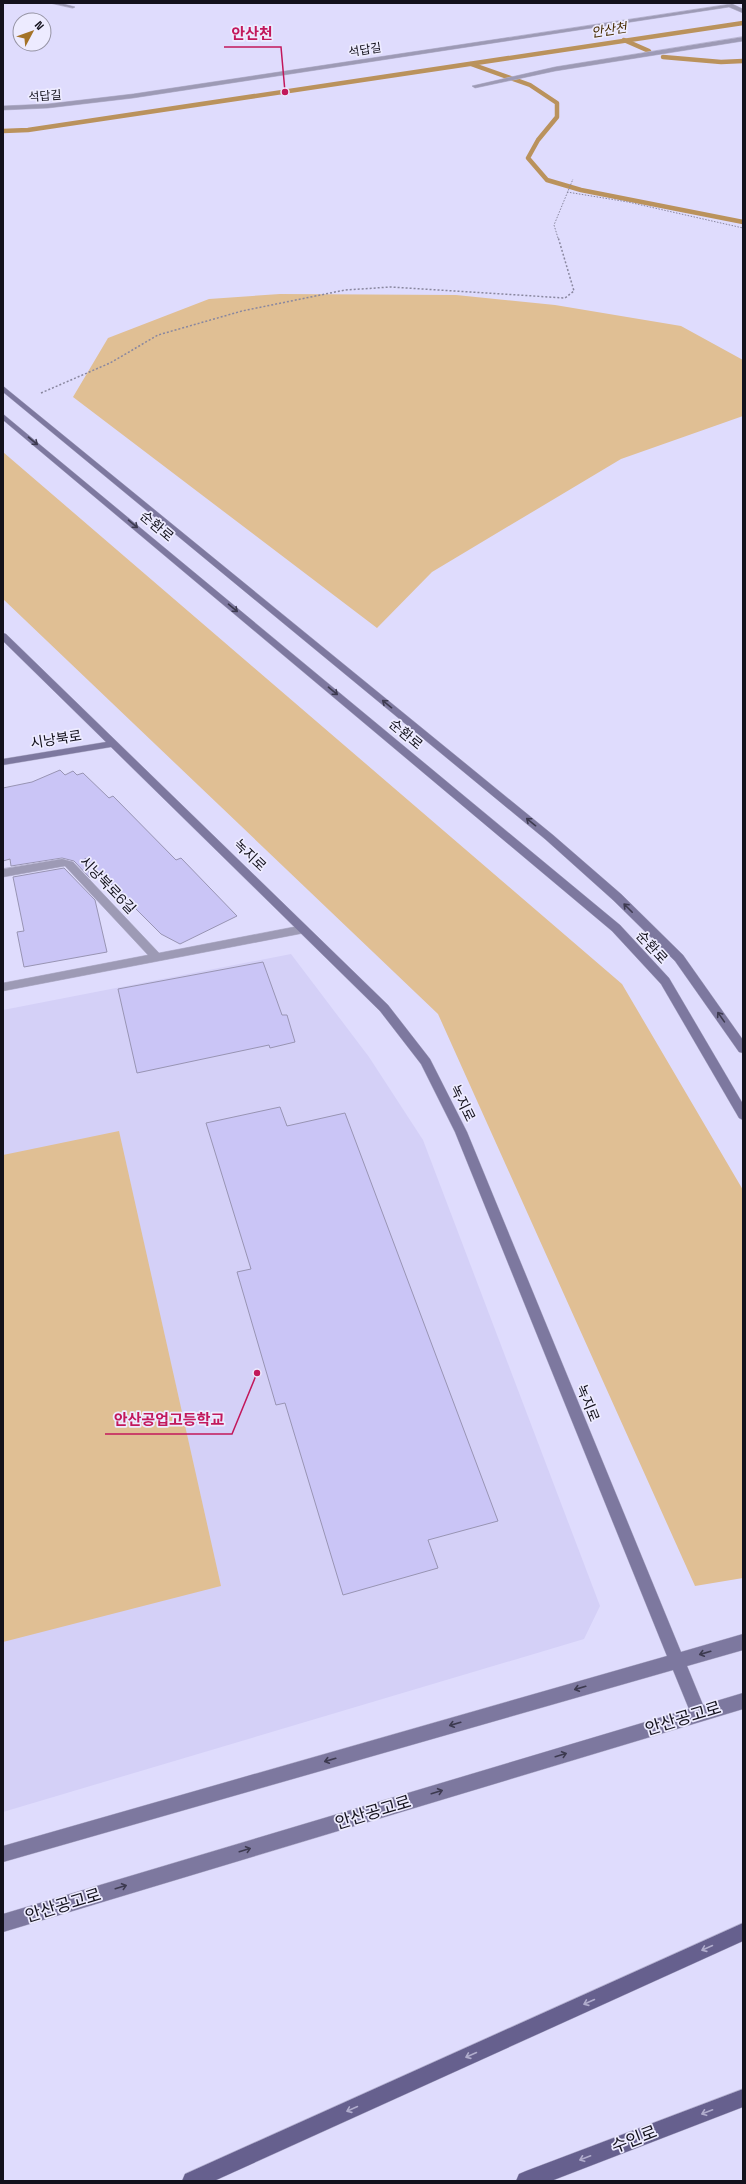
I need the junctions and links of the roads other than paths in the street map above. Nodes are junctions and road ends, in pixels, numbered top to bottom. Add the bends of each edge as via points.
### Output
1 (52, 3) edge
2 (73, 7) dead end
3 (743, 12) edge
4 (743, 39) edge
5 (474, 86) dead end
6 (3, 108) edge
7 (3, 388) edge
8 (3, 416) edge
9 (3, 636) edge
10 (113, 744) junction
11 (3, 762) edge
12 (3, 873) edge
13 (304, 929) junction
14 (156, 957) junction
15 (3, 986) edge
16 (743, 1049) edge
17 (743, 1115) edge
18 (743, 1642) edge
19 (678, 1661) junction
20 (743, 1701) edge
21 (699, 1714) junction
22 (3, 1854) edge
23 (3, 1923) edge
24 (743, 1932) edge
25 (743, 2098) edge
26 (192, 2181) edge
27 (526, 2181) edge

1 - 2 street
3 - 6 street, 석답길 via 730,4 133,96 48,106
4 - 5 street
16 -> 7 street, 순환로 via 679,958 618,897 549,837
8 -> 17 street, 순환로 via 616,928 665,981
9 - 10 street, 녹지로
10 - 11 street, 시낭북로
10 - 13 street, 녹지로
12 - 14 street, 시낭북로6길 via 62,862 69,864
13 - 14 street
13 - 19 street, 녹지로 via 384,1008 426,1062 461,1132
14 - 15 street
18 -> 19 street
19 - 21 street, 녹지로
19 -> 22 street
20 - 21 street, 안산공고로
23 -> 21 street, 안산공고로
24 -> 26 main road
25 -> 27 main road, 수인로

